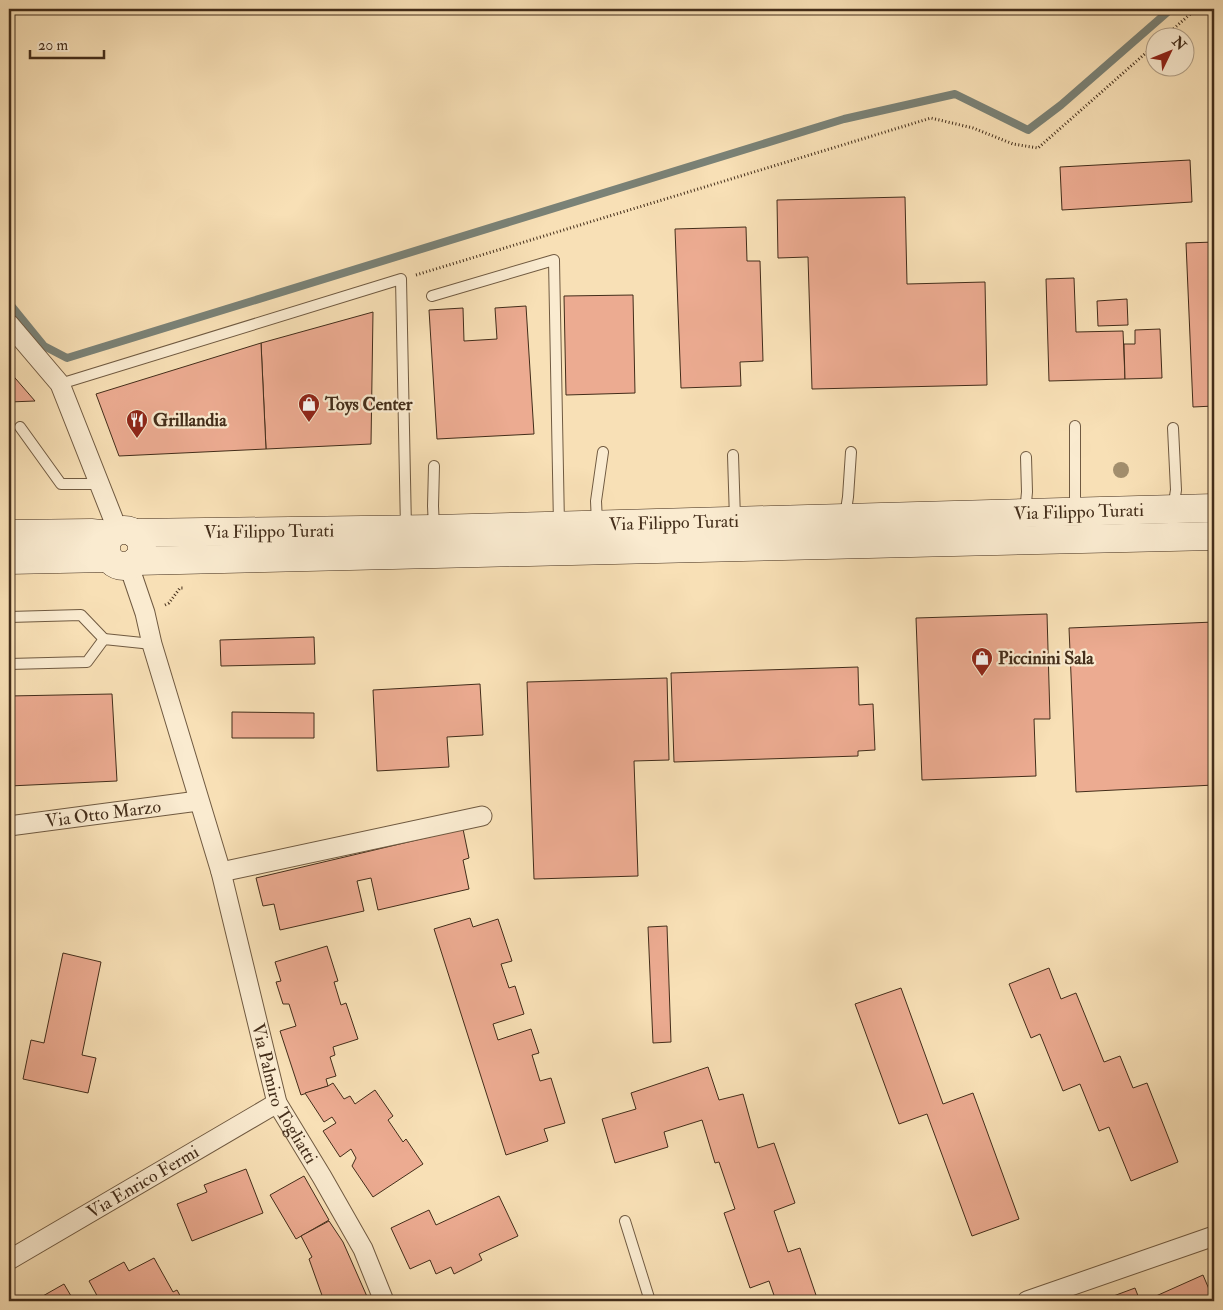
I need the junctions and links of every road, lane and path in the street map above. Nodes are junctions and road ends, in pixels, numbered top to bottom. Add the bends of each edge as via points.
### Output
1 (1196, 9) edge
2 (1174, 28) edge
3 (1146, 53) edge
4 (401, 279) junction
5 (432, 296) dead end
6 (9, 324) edge
7 (60, 384) junction
8 (1075, 426) dead end
9 (20, 427) dead end
10 (1173, 428) dead end
11 (603, 452) dead end
12 (851, 452) dead end
13 (732, 455) dead end
14 (1026, 457) dead end
15 (434, 466) dead end
16 (100, 484) junction
17 (1214, 508) edge
18 (1173, 510) junction
19 (1075, 512) junction
20 (1025, 514) junction
21 (844, 517) junction
22 (735, 520) junction
23 (597, 524) junction
24 (559, 526) junction
25 (434, 529) junction
26 (406, 530) junction
27 (9, 534) edge
28 (1214, 536) edge
29 (123, 547) junction
30 (9, 560) edge
31 (9, 617) edge
32 (104, 639) junction
33 (152, 644) junction
34 (9, 664) edge
35 (198, 801) junction
36 (482, 816) dead end
37 (9, 826) edge
38 (221, 872) junction
39 (277, 1103) junction
40 (625, 1221) dead end
41 (1214, 1236) edge
42 (9, 1260) edge
43 (384, 1301) edge
44 (650, 1301) edge
45 (1027, 1301) edge

1 - 2 path
3 - 4 path via 1038,148 1013,144 973,128 931,118
4 - 7 lane
4 - 26 lane
5 - 24 lane via 554,260
6 - 7 street, Via Palmiro Togliatti
7 - 16 street, Via Palmiro Togliatti
8 - 19 lane
9 - 16 lane via 61,484
10 - 18 lane via 1176,490
11 - 23 lane via 596,501
12 - 21 lane
13 - 22 lane
14 - 20 lane
15 - 25 lane
16 - 29 street, Via Palmiro Togliatti
17 - 18 main road, Via Filippo Turati
18 - 19 main road, Via Filippo Turati
19 - 20 main road, Via Filippo Turati
20 - 21 main road, Via Filippo Turati
21 - 22 main road, Via Filippo Turati
22 - 23 main road, Via Filippo Turati
23 - 24 main road, Via Filippo Turati
24 - 25 main road, Via Filippo Turati
25 - 26 main road, Via Filippo Turati
26 - 29 main road, Via Filippo Turati
27 - 29 main road, Via Filippo Turati via 90,533
28 - 29 main road, Via Filippo Turati
29 - 30 main road, Via Filippo Turati
29 - 33 street, Via Palmiro Togliatti
31 - 32 lane via 81,615
32 - 33 lane
32 - 34 lane via 87,662
33 - 35 street, Via Palmiro Togliatti
35 - 37 street, Via Otto Marzo
35 - 38 street, Via Palmiro Togliatti
36 - 38 street
38 - 39 street, Via Palmiro Togliatti
39 - 42 street, Via Enrico Fermi
39 - 43 street, Via Palmiro Togliatti via 363,1249
40 - 44 lane
41 - 45 street

